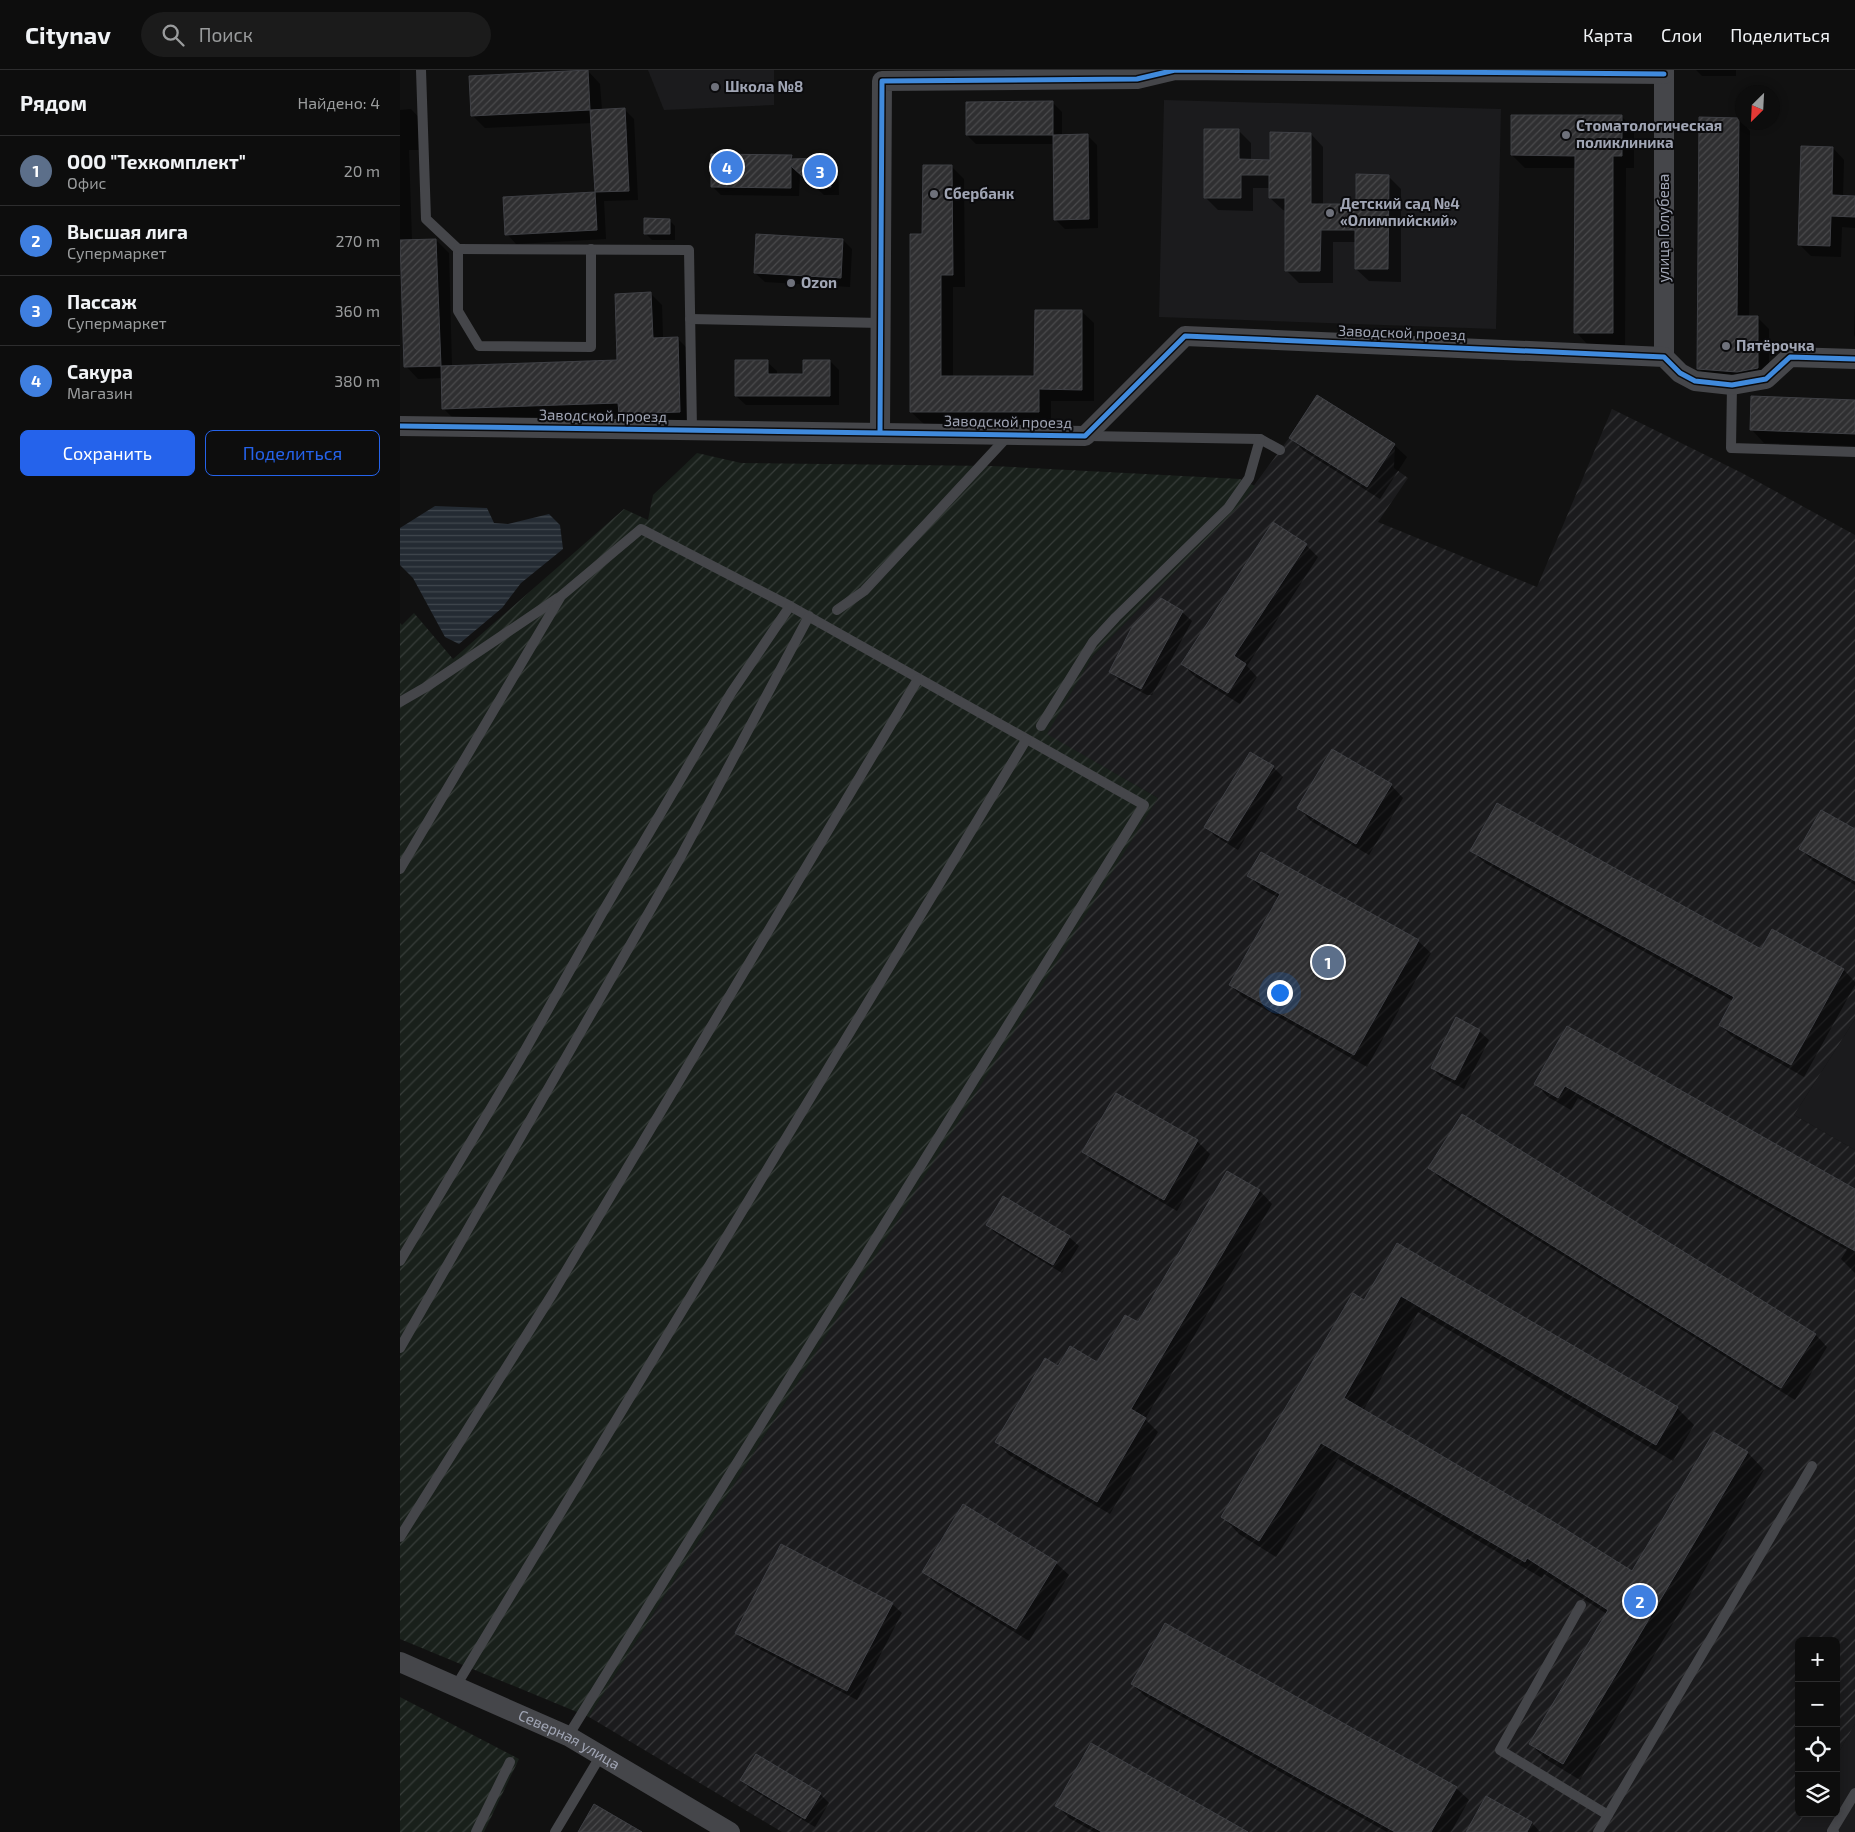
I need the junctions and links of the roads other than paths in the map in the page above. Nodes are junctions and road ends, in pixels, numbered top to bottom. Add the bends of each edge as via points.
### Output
1 (420, 70) edge
2 (1664, 72) edge
3 (1032, 74) edge
4 (1136, 74) edge
5 (974, 75) edge
6 (458, 249) junction
7 (591, 249) junction
8 (690, 319) junction
9 (880, 323) junction
10 (1664, 357) junction
11 (1855, 359) edge
12 (1732, 385) junction
13 (400, 426) edge
14 (692, 430) junction
15 (880, 432) junction
16 (1010, 435) junction
17 (1085, 436) junction
18 (1260, 439) junction
19 (1280, 450) dead end
20 (1855, 452) edge
21 (561, 596) junction
22 (790, 606) junction
23 (837, 610) dead end
24 (809, 616) junction
25 (918, 679) junction
26 (400, 702) edge
27 (1041, 726) dead end
28 (1026, 740) junction
29 (400, 869) edge
30 (400, 1261) edge
31 (400, 1348) edge
32 (1812, 1466) dead end
33 (400, 1537) edge
34 (1581, 1605) dead end
35 (400, 1662) edge
36 (456, 1686) junction
37 (568, 1736) junction
38 (601, 1755) junction
39 (510, 1762) dead end
40 (1855, 1793) edge
41 (1608, 1815) junction
42 (476, 1832) edge
43 (555, 1832) edge
44 (730, 1832) edge
45 (1598, 1832) edge
46 (1834, 1832) edge

1 - 6 lane via 426,219
2 - 4 street via 1175,70
2 - 10 street, улица Голубева
3 - 4 street
3 - 5 street
5 - 9 street via 882,81
6 - 7 lane
6 - 7 lane via 458,311 479,346 591,347
7 - 8 lane via 689,250
8 - 9 lane
8 - 14 lane
9 - 15 street
10 - 12 street via 1680,373 1695,381
10 - 17 street, Заводской проезд via 1185,336
11 - 12 street via 1790,357 1766,379
12 - 20 lane via 1731,448
13 - 14 street, Заводской проезд
14 - 15 street, Заводской проезд
15 - 16 street, Заводской проезд
16 - 17 street, Заводской проезд
16 - 23 lane via 864,591
17 - 18 lane
18 - 19 lane
18 - 27 lane via 1249,478 1228,508 1093,642
21 - 22 lane via 641,530
21 - 26 lane
21 - 29 lane
22 - 24 lane
22 - 30 lane via 731,693
24 - 25 lane
24 - 31 lane via 680,858
25 - 28 lane
25 - 33 lane via 553,1293
28 - 36 lane
28 - 37 lane via 1144,805
32 - 41 lane
34 - 41 lane via 1500,1750
35 - 36 street, Северная улица
36 - 37 street, Северная улица
37 - 38 street, Северная улица
38 - 43 lane
38 - 44 street, Северная улица
39 - 42 lane
40 - 46 lane
41 - 45 lane

